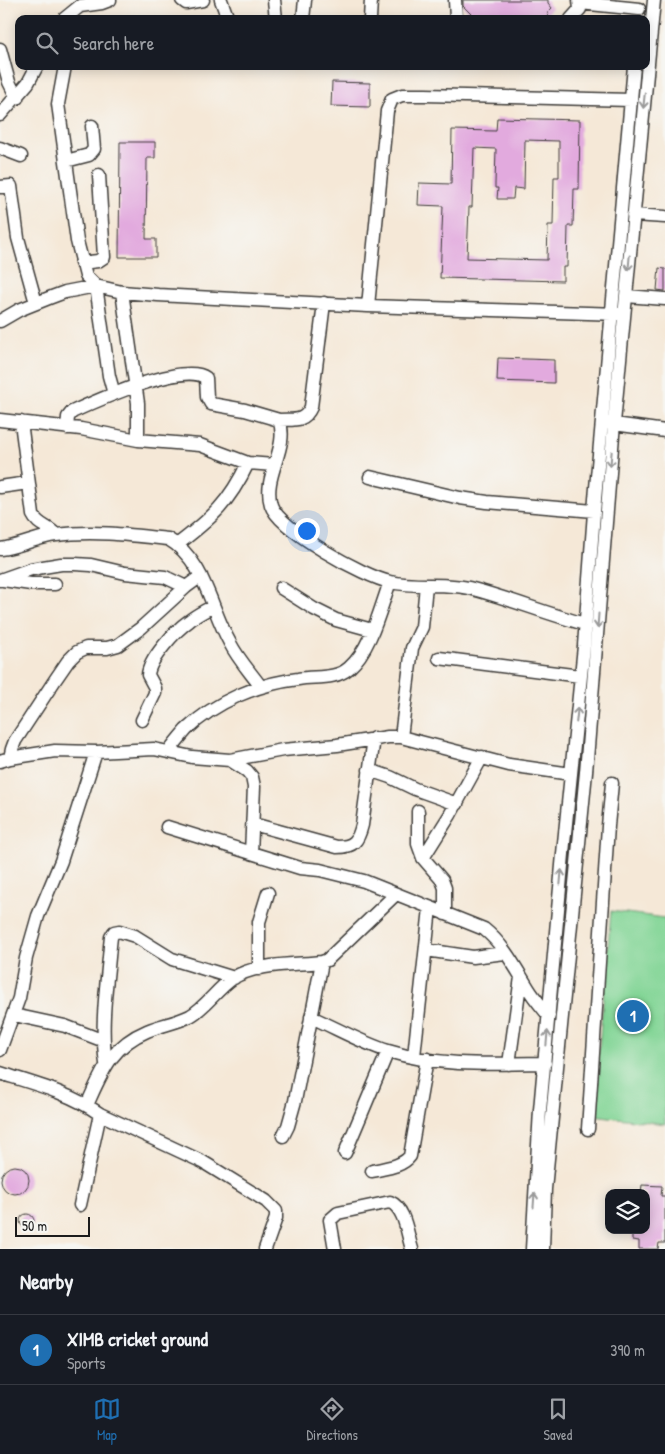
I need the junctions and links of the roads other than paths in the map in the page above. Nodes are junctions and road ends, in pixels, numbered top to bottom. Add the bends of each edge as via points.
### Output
1 (110, 0) edge
2 (182, 0) edge
3 (203, 0) edge
4 (221, 0) edge
5 (274, 0) edge
6 (305, 0) edge
7 (371, 0) edge
8 (455, 0) edge
9 (654, 0) edge
10 (580, 1) edge
11 (80, 3) edge
12 (639, 9) edge
13 (68, 15) edge
14 (227, 15) edge
15 (276, 15) edge
16 (304, 15) edge
17 (370, 15) edge
18 (456, 15) edge
19 (575, 15) edge
20 (650, 41) edge
21 (0, 53) edge
22 (35, 70) edge
23 (64, 70) edge
24 (634, 70) edge
25 (647, 70) edge
26 (3, 73) edge
27 (17, 98) junction
28 (630, 100) junction
29 (0, 115) edge
30 (92, 126) dead end
31 (0, 148) edge
32 (21, 156) dead end
33 (66, 161) junction
34 (99, 175) dead end
35 (0, 187) edge
36 (633, 216) junction
37 (665, 217) edge
38 (81, 263) junction
39 (96, 286) junction
40 (122, 292) junction
41 (626, 296) junction
42 (665, 299) edge
43 (36, 303) junction
44 (324, 303) junction
45 (368, 306) junction
46 (611, 314) junction
47 (625, 314) junction
48 (0, 320) edge
49 (134, 386) junction
50 (114, 394) junction
51 (0, 420) edge
52 (278, 420) junction
53 (21, 422) junction
54 (608, 423) junction
55 (67, 428) junction
56 (665, 431) edge
57 (138, 440) junction
58 (248, 463) junction
59 (274, 465) junction
60 (370, 477) dead end
61 (28, 483) junction
62 (0, 487) edge
63 (594, 511) junction
64 (56, 535) junction
65 (178, 544) junction
66 (0, 549) edge
67 (201, 576) junction
68 (390, 582) junction
69 (55, 584) dead end
70 (426, 585) junction
71 (186, 587) junction
72 (281, 588) dead end
73 (213, 606) junction
74 (585, 624) junction
75 (372, 630) junction
76 (439, 658) dead end
77 (580, 676) junction
78 (261, 688) junction
79 (142, 720) dead end
80 (401, 736) junction
81 (374, 738) junction
82 (169, 751) junction
83 (96, 752) junction
84 (482, 757) junction
85 (5, 759) edge
86 (230, 760) junction
87 (369, 770) junction
88 (571, 774) junction
89 (612, 783) dead end
90 (457, 804) junction
91 (418, 811) dead end
92 (253, 824) junction
93 (167, 827) dead end
94 (251, 853) junction
95 (423, 858) junction
96 (268, 893) dead end
97 (396, 894) junction
98 (430, 908) junction
99 (445, 914) junction
100 (426, 950) junction
101 (506, 953) junction
102 (322, 962) junction
103 (259, 969) junction
104 (521, 977) junction
105 (234, 978) junction
106 (14, 1015) junction
107 (549, 1016) junction
108 (311, 1017) junction
109 (104, 1041) junction
110 (0, 1050) edge
111 (388, 1051) junction
112 (420, 1058) junction
113 (106, 1063) junction
114 (545, 1063) junction
115 (509, 1064) junction
116 (0, 1073) edge
117 (87, 1105) junction
118 (100, 1114) junction
119 (588, 1129) dead end
120 (283, 1136) dead end
121 (345, 1153) dead end
122 (372, 1171) dead end
123 (80, 1205) dead end
124 (265, 1249) edge
125 (335, 1249) edge
126 (412, 1249) edge
127 (532, 1249) edge
128 (543, 1249) edge

1 - 11 street
2 - 3 street via 186,3
4 - 14 street
5 - 15 street
6 - 16 street
7 - 17 street
8 - 18 street
9 -> 20 street
10 - 12 street
10 - 19 street via 580,9
11 - 13 street
21 - 26 street
22 - 27 street
23 - 33 street via 58,104
24 - 28 street
25 -> 36 street
26 - 27 street
27 - 29 street
28 - 45 street via 425,94 392,99 387,111
28 - 46 street
30 - 33 street via 94,149 89,155
31 - 32 street
33 - 38 street
34 - 38 street via 104,257
35 - 43 street via 11,186 18,238
36 - 37 street
36 -> 41 street
38 - 39 street via 86,276
39 - 40 street
39 - 43 street via 65,292
39 - 50 street
40 - 44 street
40 - 49 street
41 - 42 street
41 - 47 street
43 - 48 street
44 - 45 street
44 - 52 street via 311,407 305,417
45 - 46 street
46 - 47 street
46 - 54 street
47 - 54 street
49 - 50 street
49 - 52 street via 184,374 201,375 206,378 207,397 212,404
49 - 57 street via 138,403
50 - 55 street via 72,412
51 - 53 street
52 - 59 street via 282,436
53 - 55 street
53 - 61 street
54 - 56 street
54 - 63 street
54 -> 128 street via 586,772 545,1189
55 - 57 street
57 - 58 street via 200,444
58 - 59 street
58 - 65 street via 219,510
59 - 68 street via 272,506 279,517 308,541
60 - 63 street via 460,498
61 - 62 street
61 - 64 street via 35,520
63 - 74 street
64 - 65 street via 141,536 168,539
64 - 66 street
65 - 67 street via 190,556
67 - 71 street
67 - 73 street
68 - 70 street
68 - 75 street
69 - 71 street via 0,580 31,569 75,564 165,577
70 - 74 street via 471,589
70 - 80 street via 422,628 412,648
71 - 85 street via 118,645 77,652 55,680
72 - 75 street via 336,620
73 - 78 street via 231,645
73 - 79 street via 172,636 152,664 148,675 155,693
74 - 77 street
75 - 78 street via 358,657 343,672
76 - 77 street
88 -> 77 street
78 - 82 street via 246,691 203,716
80 - 81 street
80 - 84 street
81 - 86 street
81 - 87 street
82 - 83 street via 154,748
82 - 86 street via 192,757
83 - 85 street via 55,752
83 - 106 street via 69,838 38,916
84 - 88 street via 510,765
84 - 90 street
86 - 92 street via 252,777
87 - 90 street
87 - 92 street via 359,837 346,848
107 -> 88 street
89 - 119 street
90 - 95 street
91 - 95 street via 418,844
92 - 94 street
93 - 94 street
94 - 97 street via 300,868 340,874
95 - 99 street via 442,880
96 - 103 street via 259,922
97 - 98 street
97 - 102 street
98 - 99 street
98 - 100 street
99 - 101 street via 484,929
100 - 101 street via 474,957
100 - 112 street
101 - 104 street
102 - 103 street
102 - 108 street
103 - 105 street
104 - 107 street
104 - 115 street
105 - 109 street via 172,959 135,936 114,932 110,946
105 - 113 street via 192,1015 134,1037
106 - 109 street via 65,1026
106 - 110 street
114 -> 107 street
108 - 111 street
108 - 120 street via 295,1101
109 - 113 street
111 - 112 street
111 - 121 street
112 - 115 street via 459,1064
112 - 122 street via 412,1152 406,1161
113 - 117 street
114 - 115 street
127 -> 114 street
116 - 117 street
117 - 118 street
118 - 123 street
118 - 124 street via 203,1162 273,1206 276,1218
125 - 126 street via 330,1220 338,1213 390,1202 400,1210

